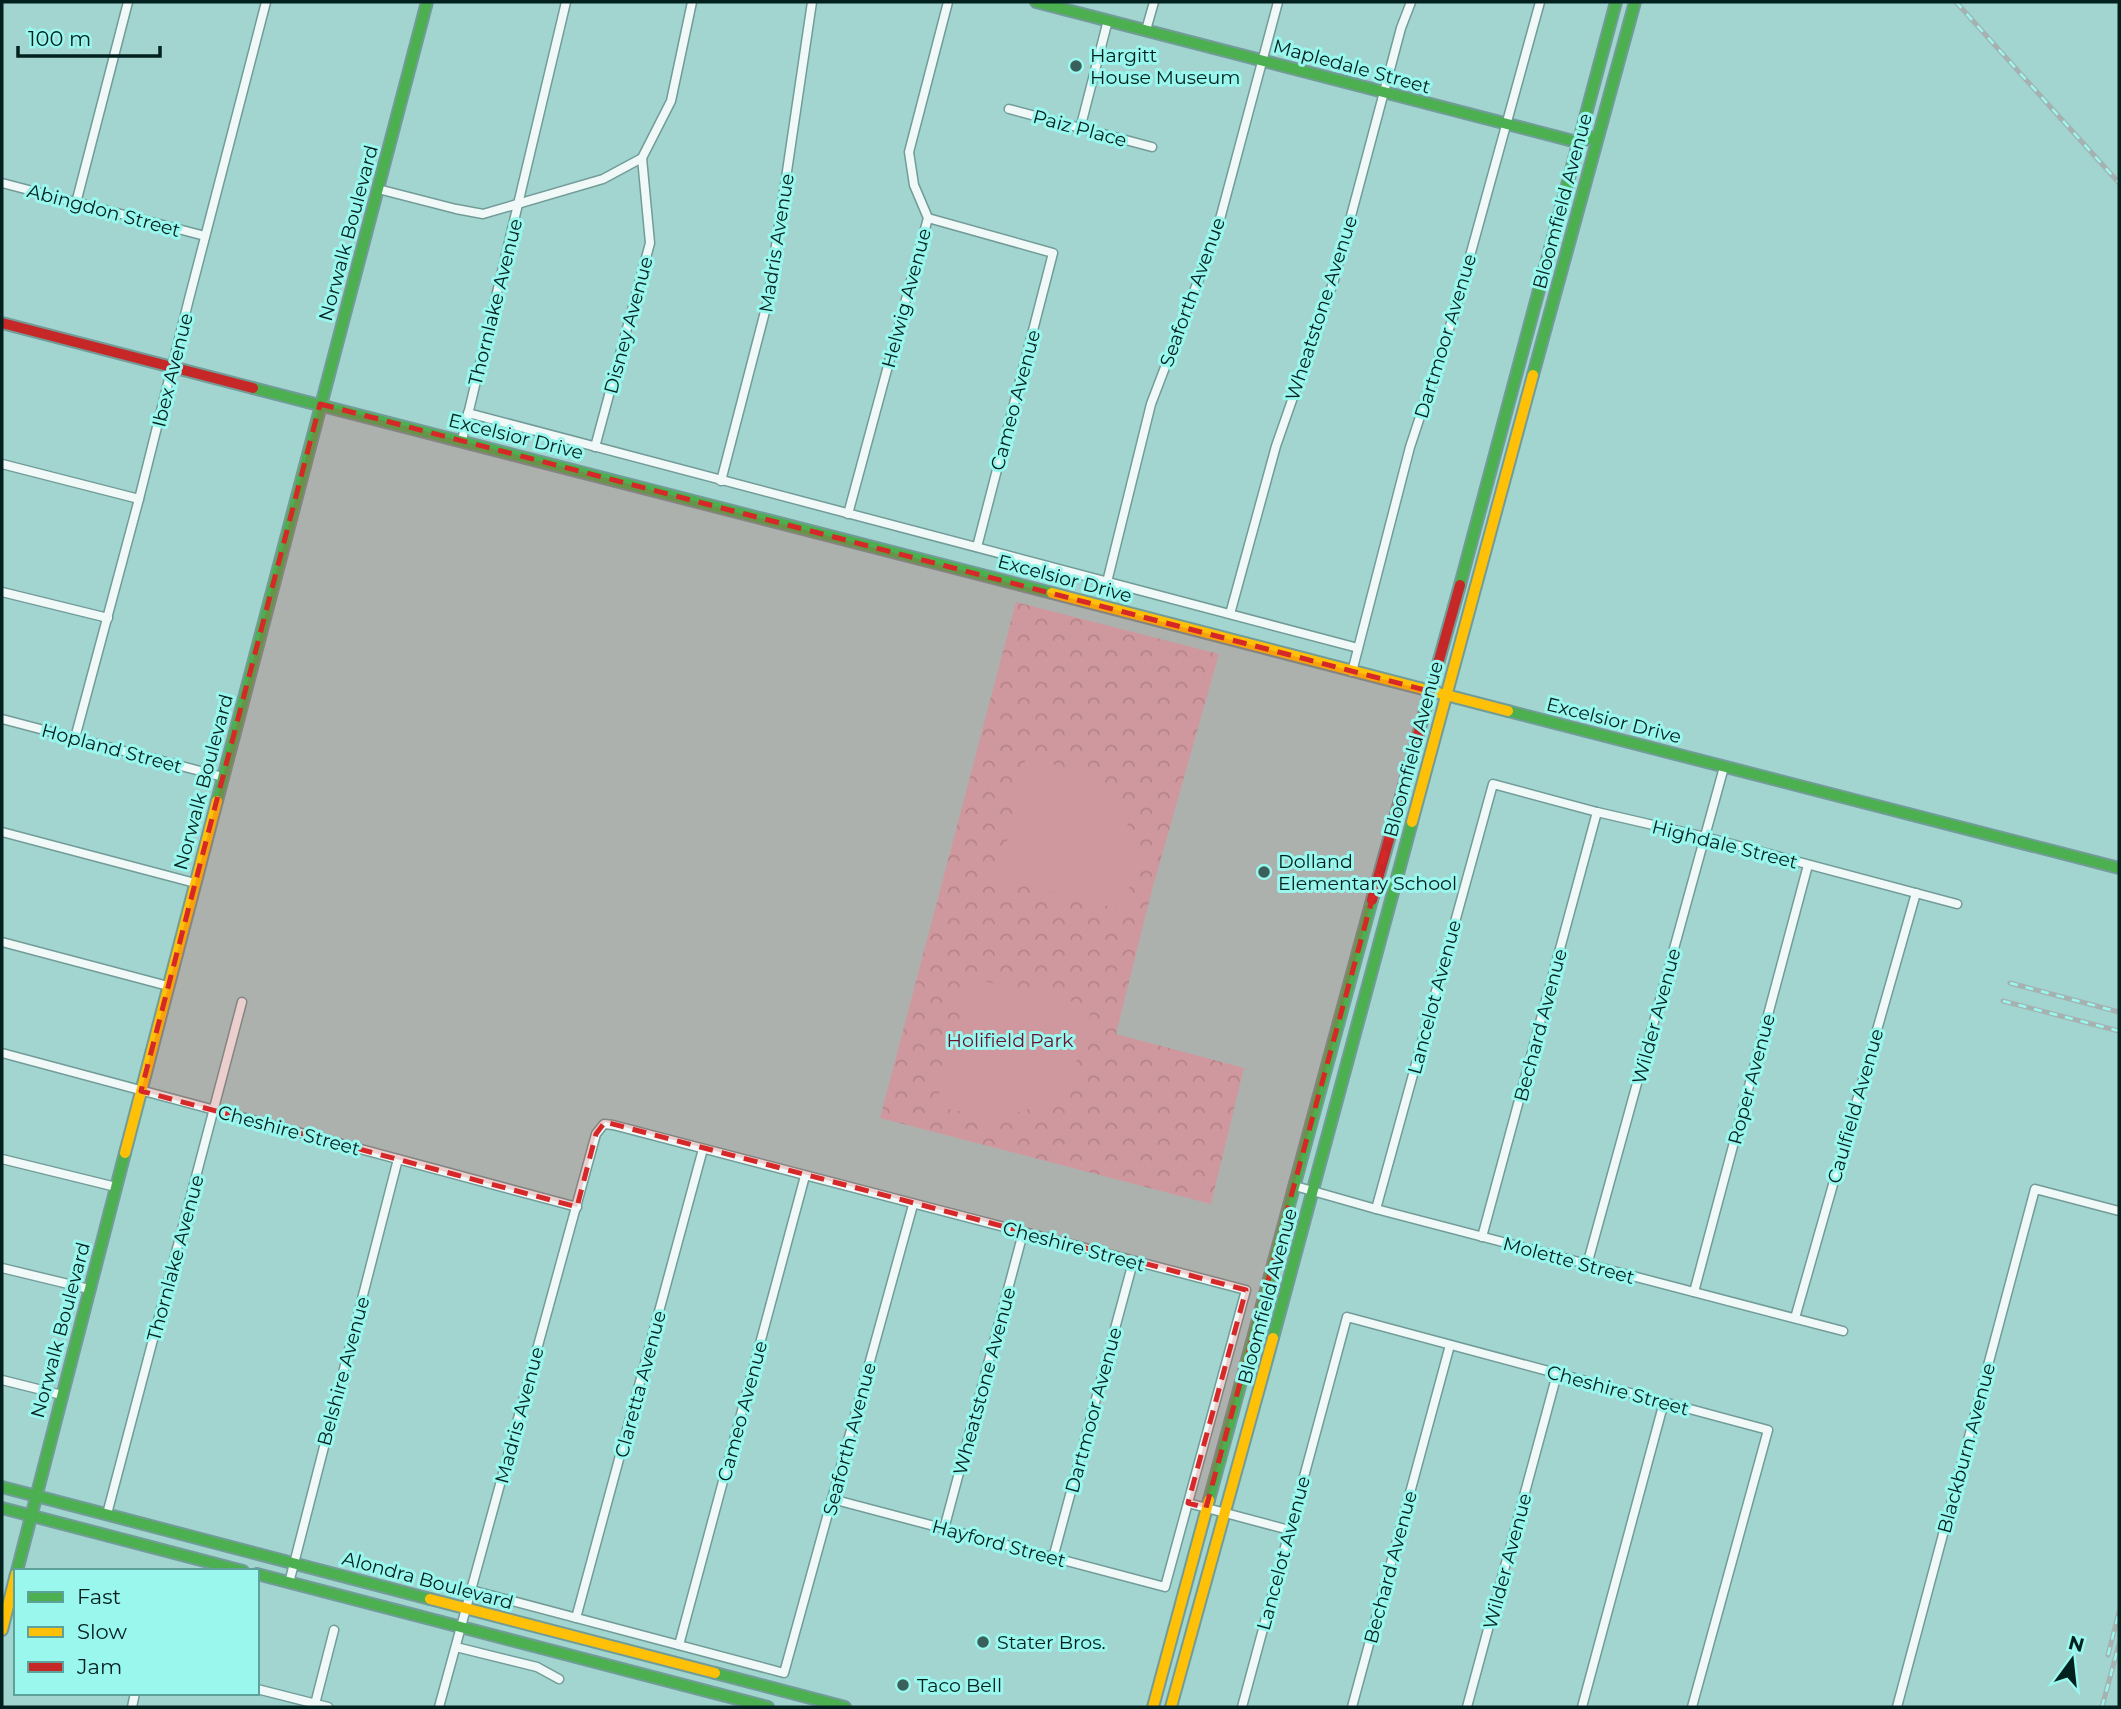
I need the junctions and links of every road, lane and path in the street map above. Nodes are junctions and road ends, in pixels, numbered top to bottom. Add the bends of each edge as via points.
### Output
1 (128, 2) edge
2 (266, 2) edge
3 (426, 2) edge
4 (566, 2) edge
5 (692, 2) edge
6 (812, 2) edge
7 (948, 2) edge
8 (1036, 2) edge
9 (1154, 2) edge
10 (1278, 2) edge
11 (1410, 2) edge
12 (1540, 2) edge
13 (1616, 2) edge
14 (1635, 2) edge
15 (1108, 20) junction
16 (1146, 30) junction
17 (1262, 60) junction
18 (1383, 92) junction
19 (1009, 109) dead end
20 (1505, 124) junction
21 (1080, 129) junction
22 (1598, 136) junction
23 (1577, 142) junction
24 (1152, 147) dead end
25 (642, 158) junction
26 (1590, 163) junction
27 (2, 183) edge
28 (378, 189) junction
29 (1565, 190) junction
30 (76, 202) junction
31 (518, 205) junction
32 (1580, 207) junction
33 (1559, 214) junction
34 (928, 218) junction
35 (205, 236) junction
36 (2, 323) edge
37 (173, 367) junction
38 (320, 404) junction
39 (468, 413) junction
40 (461, 440) junction
41 (595, 447) junction
42 (2, 464) edge
43 (721, 481) junction
44 (139, 499) junction
45 (848, 514) junction
46 (977, 547) junction
47 (1107, 582) junction
48 (2, 592) edge
49 (1230, 614) junction
50 (108, 618) junction
51 (1358, 648) junction
52 (1352, 671) junction
53 (1429, 691) junction
54 (1445, 695) junction
55 (2, 719) edge
56 (75, 738) junction
57 (1724, 766) junction
58 (223, 776) junction
59 (1493, 784) joint
60 (1597, 812) junction
61 (2, 832) edge
62 (1705, 837) junction
63 (1808, 865) junction
64 (2119, 868) edge
65 (195, 883) junction
66 (1916, 893) junction
67 (1957, 904) dead end
68 (2, 942) edge
69 (168, 986) junction
70 (242, 1002) dead end
71 (2, 1053) edge
72 (141, 1091) junction
73 (214, 1110) junction
74 (604, 1124) joint
75 (704, 1149) junction
76 (2, 1159) edge
77 (398, 1159) junction
78 (806, 1176) junction
79 (1295, 1186) junction
80 (116, 1187) junction
81 (1314, 1191) junction
82 (913, 1205) junction
83 (577, 1207) junction
84 (1376, 1209) junction
85 (2119, 1211) edge
86 (1023, 1233) junction
87 (1482, 1237) junction
88 (1133, 1262) junction
89 (1587, 1265) junction
90 (2, 1268) edge
91 (89, 1289) junction
92 (1694, 1292) junction
93 (1347, 1317) joint
94 (1795, 1318) junction
95 (1843, 1331) dead end
96 (1450, 1345) junction
97 (1558, 1374) junction
98 (2, 1380) edge
99 (62, 1395) junction
100 (1664, 1402) junction
101 (2, 1487) edge
102 (36, 1495) junction
103 (832, 1499) junction
104 (1188, 1503) junction
105 (2, 1508) edge
106 (1206, 1508) junction
107 (1225, 1513) junction
108 (107, 1514) junction
109 (30, 1516) junction
110 (944, 1529) junction
111 (1289, 1530) junction
112 (1053, 1558) junction
113 (293, 1563) junction
114 (17, 1569) edge
115 (235, 1569) edge
116 (259, 1575) edge
117 (14, 1581) edge
118 (289, 1583) junction
119 (1165, 1587) joint
120 (471, 1590) junction
121 (466, 1608) junction
122 (576, 1618) junction
123 (461, 1627) junction
124 (2, 1630) edge
125 (334, 1630) dead end
126 (679, 1645) junction
127 (456, 1647) junction
128 (1168, 1654) junction
129 (1185, 1658) junction
130 (785, 1673) joint
131 (559, 1679) dead end
132 (259, 1690) edge
133 (315, 1704) junction
134 (328, 1707) edge
135 (439, 1707) edge
136 (768, 1707) edge
137 (845, 1707) edge
138 (1153, 1707) edge
139 (1171, 1707) edge
140 (1242, 1707) edge
141 (1352, 1707) edge
142 (1467, 1707) edge
143 (1582, 1707) edge
144 (1692, 1707) edge
145 (1897, 1707) edge

1 - 30 street
2 - 35 street, Ibex Avenue
3 - 28 main road, Norwalk Boulevard
4 - 31 street, Thornlake Avenue
5 - 25 street via 671,101
6 - 43 street, Madris Avenue via 768,300
7 - 34 street, Helwig Avenue via 909,152 914,185
8 - 15 main road, Mapledale Street
9 - 16 street
10 - 17 street, Seaforth Avenue
11 - 18 street, Wheatstone Avenue
12 - 20 street, Dartmoor Avenue
13 - 23 main road, Bloomfield Avenue
14 - 22 main road, Bloomfield Avenue
15 - 16 main road, Mapledale Street
15 - 21 street
16 - 17 main road, Mapledale Street
17 - 18 main road, Mapledale Street
17 - 47 street, Seaforth Avenue via 1216,234 1150,404
18 - 20 main road, Mapledale Street
18 - 49 street, Wheatstone Avenue via 1334,280 1276,446
19 - 21 street, Paiz Place
20 - 23 main road, Mapledale Street
20 - 51 street, Dartmoor Avenue via 1454,314 1410,447
21 - 24 street, Paiz Place
22 - 23 main road
22 - 26 main road, Bloomfield Avenue
23 - 26 main road
23 - 29 main road, Bloomfield Avenue
25 - 31 street via 603,179
25 - 41 street, Disney Avenue via 650,243
26 - 32 main road, Bloomfield Avenue
27 - 30 street, Abingdon Street
28 - 31 street via 483,214
28 - 38 main road, Norwalk Boulevard
29 - 32 main road
29 - 33 main road, Bloomfield Avenue
30 - 35 street, Abingdon Street
31 - 39 street, Thornlake Avenue
32 - 33 main road
32 - 54 main road, Bloomfield Avenue
33 - 53 main road, Bloomfield Avenue
34 - 45 street, Helwig Avenue
34 - 46 street, Cameo Avenue via 1053,253
35 - 37 street, Ibex Avenue
36 - 37 main road, Excelsior Drive
37 - 38 main road, Excelsior Drive
37 - 44 street, Ibex Avenue
38 - 40 main road, Excelsior Drive
38 - 58 main road, Norwalk Boulevard
39 - 40 street, Thornlake Avenue
39 - 41 street, Excelsior Drive
40 - 52 main road, Excelsior Drive
41 - 43 street, Excelsior Drive
42 - 44 street
43 - 45 street, Excelsior Drive
44 - 50 street, Ibex Avenue
45 - 46 street, Excelsior Drive
46 - 47 street, Excelsior Drive
47 - 49 street, Excelsior Drive
48 - 50 street
49 - 51 street, Excelsior Drive
50 - 56 street, Ibex Avenue
51 - 52 street, Dartmoor Avenue
52 - 53 main road, Excelsior Drive
53 - 54 main road, Excelsior Drive
53 - 79 main road, Bloomfield Avenue
54 - 57 main road, Excelsior Drive
54 - 81 main road, Bloomfield Avenue
55 - 56 street, Hopland Street
56 - 58 street, Hopland Street
57 - 62 street, Wilder Avenue
57 - 64 main road, Excelsior Drive
58 - 65 main road, Norwalk Boulevard
59 - 60 street, Highdale Street
59 - 84 street, Lancelot Avenue
60 - 62 street, Highdale Street
60 - 87 street, Bechard Avenue
61 - 65 street
62 - 63 street, Highdale Street
62 - 89 street, Wilder Avenue
63 - 66 street, Highdale Street
63 - 92 street, Roper Avenue
65 - 69 main road, Norwalk Boulevard
66 - 67 street, Highdale Street
66 - 94 street, Caulfield Avenue
68 - 69 street
69 - 72 main road, Norwalk Boulevard
70 - 73 street, Thornlake Avenue
71 - 72 street, Cheshire Street
72 - 73 street, Cheshire Street
72 - 80 main road, Norwalk Boulevard
73 - 77 street, Cheshire Street
73 - 108 street, Thornlake Avenue
74 - 75 street, Cheshire Street
74 - 83 street, Madris Avenue via 596,1134
75 - 78 street, Cheshire Street
75 - 122 street, Claretta Avenue
76 - 80 street
77 - 83 street, Cheshire Street
77 - 113 street, Belshire Avenue
78 - 82 street, Cheshire Street
78 - 126 street, Cameo Avenue
79 - 81 street, Molette Street
79 - 106 main road, Bloomfield Avenue
80 - 91 main road, Norwalk Boulevard
81 - 84 street, Molette Street
81 - 107 main road, Bloomfield Avenue
82 - 86 street, Cheshire Street
82 - 103 street, Seaforth Avenue
83 - 120 street, Madris Avenue
84 - 87 street, Molette Street
85 - 145 street, Blackburn Avenue via 2035,1189
86 - 88 street, Cheshire Street
86 - 110 street, Wheatstone Avenue
87 - 89 street, Molette Street
88 - 104 street, Cheshire Street via 1246,1290
88 - 112 street, Dartmoor Avenue
89 - 92 street, Molette Street
90 - 91 street
91 - 99 main road, Norwalk Boulevard
92 - 94 street, Molette Street
93 - 96 street, Cheshire Street
93 - 111 street, Lancelot Avenue
94 - 95 street, Molette Street
96 - 97 street, Cheshire Street
96 - 141 street, Bechard Avenue
97 - 100 street, Cheshire Street
97 - 142 street, Wilder Avenue
98 - 99 street
99 - 102 main road, Norwalk Boulevard
100 - 143 street
100 - 144 street, Cheshire Street via 1768,1430
101 - 102 main road, Alondra Boulevard
102 - 108 main road, Alondra Boulevard
102 - 109 main road, Norwalk Boulevard
103 - 110 street, Hayford Street
103 - 130 street, Seaforth Avenue
104 - 106 street
104 - 119 street, Cheshire Street
105 - 109 main road
106 - 107 street
106 - 128 main road, Bloomfield Avenue
107 - 111 street
107 - 129 main road, Bloomfield Avenue
108 - 113 main road, Alondra Boulevard
109 - 114 main road, Norwalk Boulevard
109 - 115 main road
110 - 112 street, Hayford Street
111 - 140 street, Lancelot Avenue
112 - 119 street, Hayford Street
113 - 118 street, Belshire Avenue
113 - 121 main road, Alondra Boulevard
116 - 118 main road, Alondra Boulevard
117 - 124 main road, Norwalk Boulevard
118 - 123 main road, Alondra Boulevard
120 - 121 street, Madris Avenue
120 - 122 street, Alondra Boulevard
121 - 123 street, Madris Avenue
121 - 137 main road, Alondra Boulevard
122 - 126 street, Alondra Boulevard
123 - 127 street, Madris Avenue
123 - 136 main road, Alondra Boulevard
125 - 133 street
126 - 130 street, Alondra Boulevard
127 - 131 street via 537,1667
127 - 135 street, Madris Avenue
128 - 129 main road
128 - 138 main road, Bloomfield Avenue
129 - 139 main road, Bloomfield Avenue
132 - 133 street
133 - 134 street

